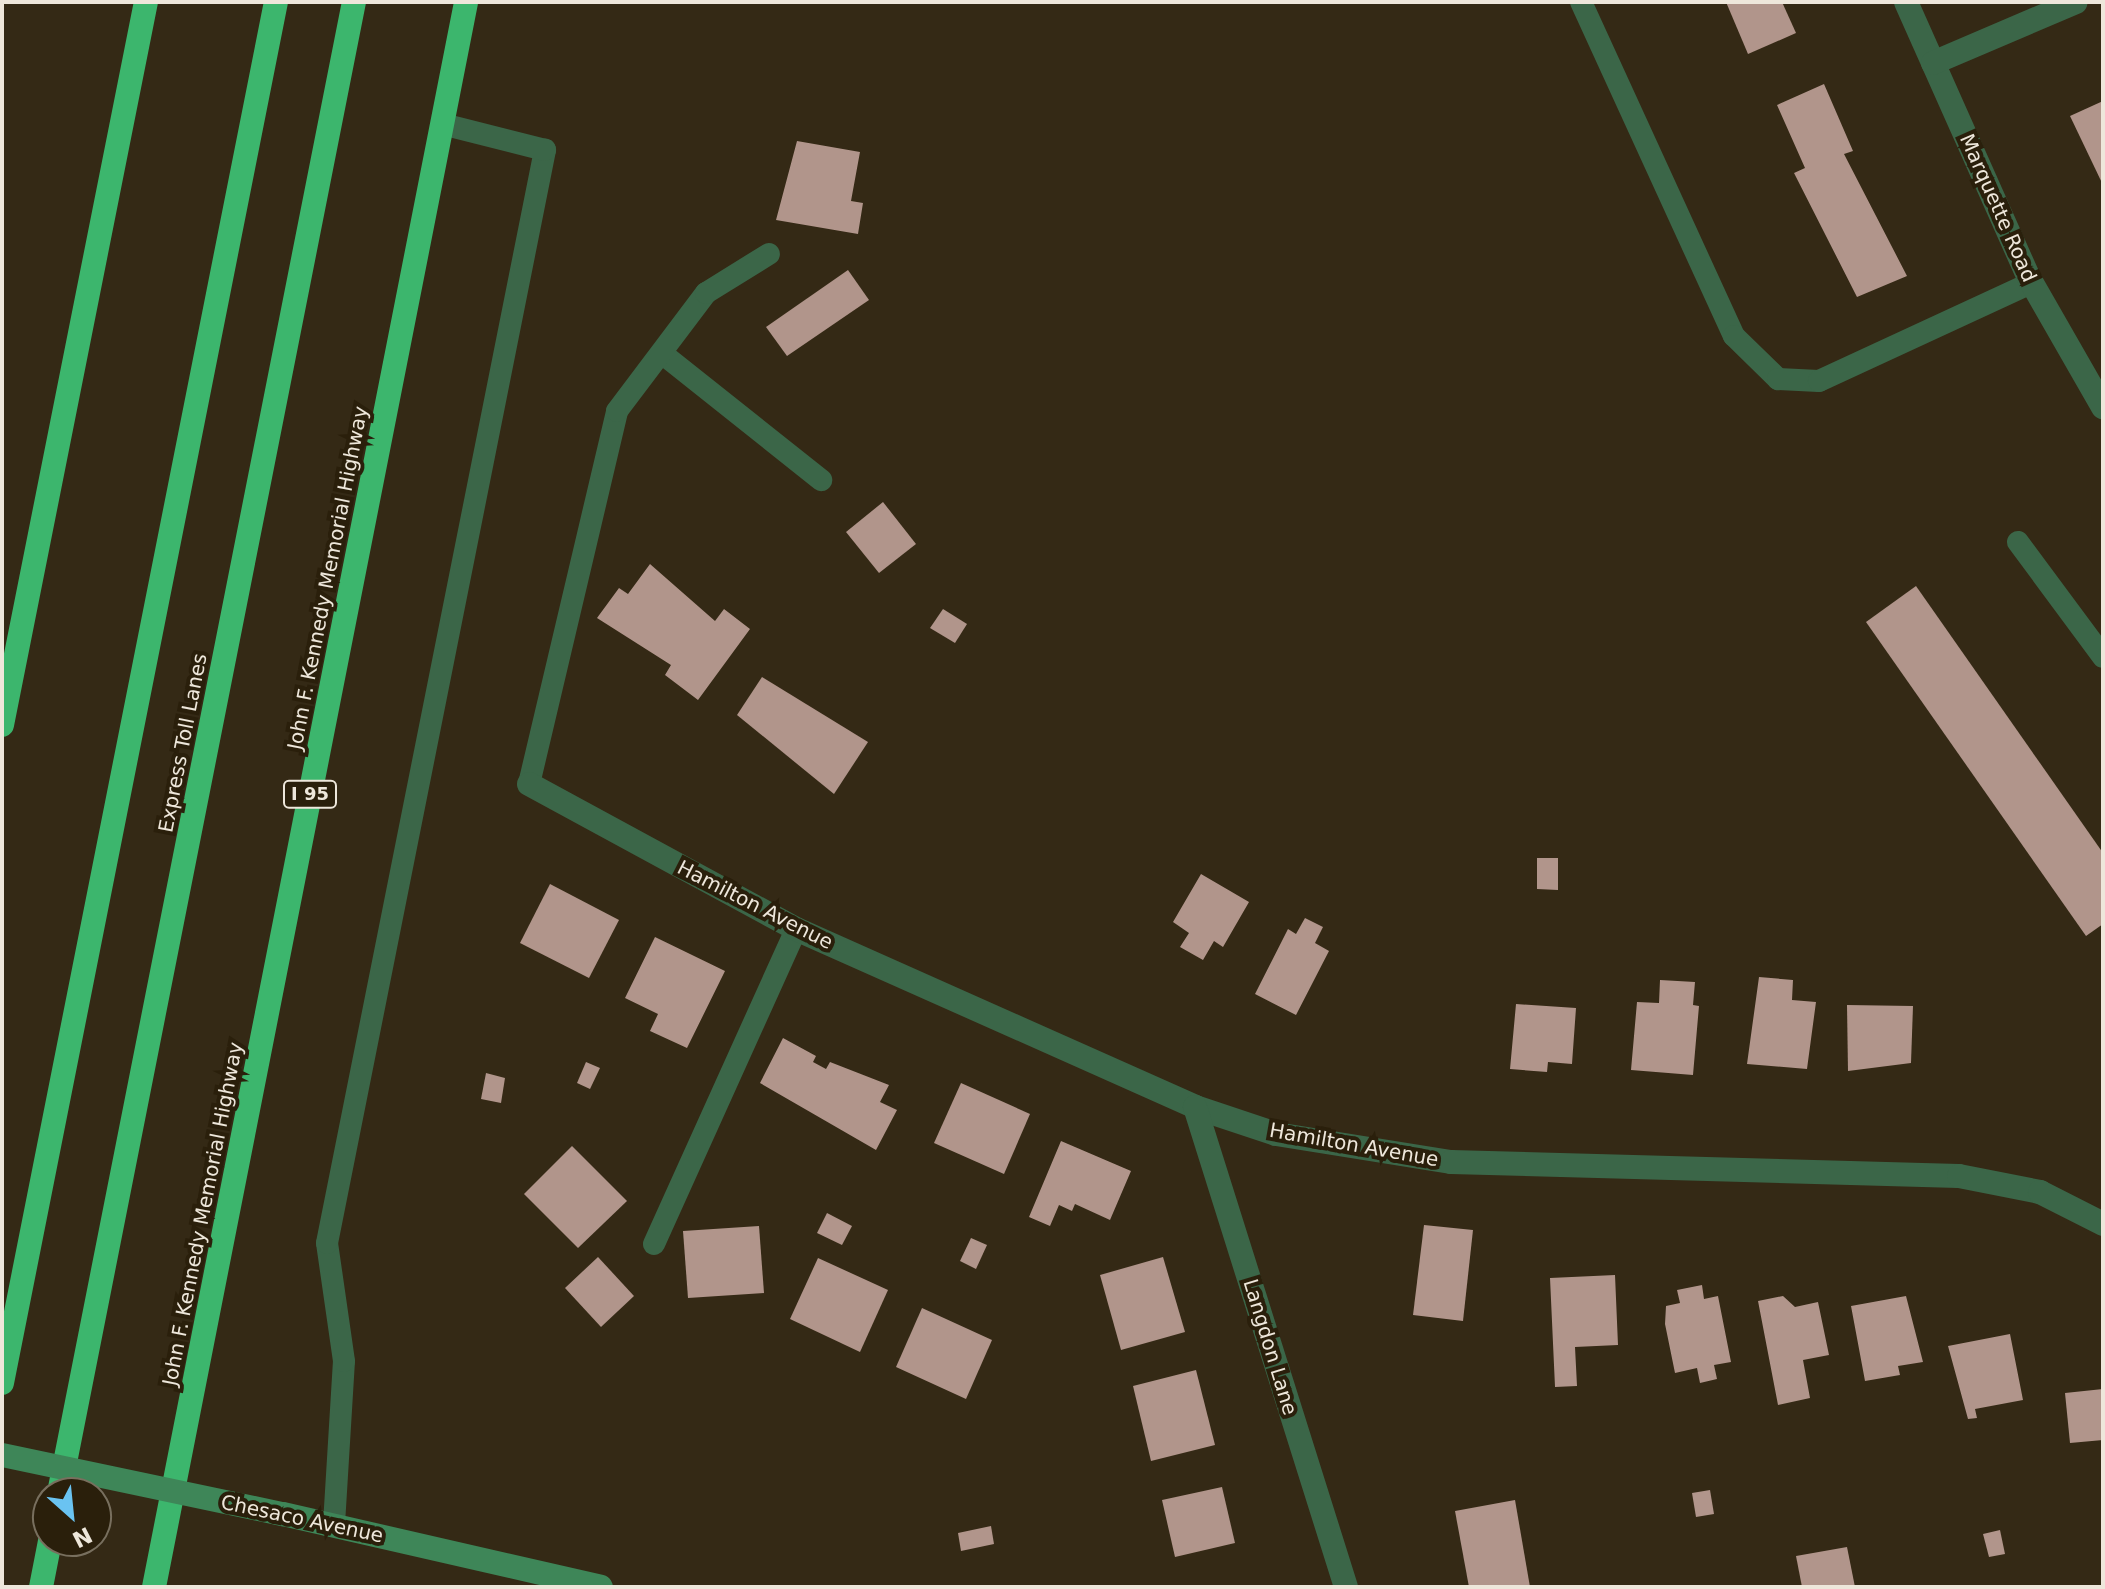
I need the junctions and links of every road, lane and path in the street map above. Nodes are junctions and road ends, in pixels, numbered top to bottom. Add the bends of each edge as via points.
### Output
1 (146, 2) edge
2 (276, 2) edge
3 (354, 2) edge
4 (466, 2) edge
5 (1581, 2) edge
6 (1906, 2) edge
7 (2076, 2) edge
8 (1933, 63) junction
9 (442, 124) junction
10 (769, 254) dead end
11 (2031, 283) junction
12 (664, 355) junction
13 (2103, 407) edge
14 (821, 480) dead end
15 (2018, 542) dead end
16 (2103, 657) edge
17 (2, 725) edge
18 (529, 784) joint
19 (796, 929) junction
20 (1195, 1107) junction
21 (2103, 1224) edge
22 (654, 1244) dead end
23 (2, 1383) edge
24 (2, 1455) edge
25 (62, 1477) edge
26 (334, 1524) junction
27 (47, 1557) edge
28 (567, 1584) edge
29 (41, 1587) edge
30 (154, 1587) edge
31 (601, 1587) edge
32 (1346, 1587) edge

1 - 17 highway
2 - 23 highway
3 - 25 highway, Express Toll Lanes
4 - 9 highway, John F. Kennedy Memorial Highway / I 95
5 - 11 lane via 1734,336 1778,379 1819,381
6 - 8 street, Marquette Road
7 - 8 street
8 - 11 street, Marquette Road
9 - 26 lane via 545,150 327,1243 344,1361
9 - 30 highway, John F. Kennedy Memorial Highway / I 95
10 - 12 lane via 706,293
11 - 13 street, Marquette Road
12 - 14 lane
12 - 18 lane via 617,411 602,455
15 - 16 lane
18 - 19 street, Hamilton Avenue
19 - 20 street, Hamilton Avenue
19 - 22 lane
20 - 21 street, Hamilton Avenue via 1276,1134 1451,1162 1959,1176 2040,1192
20 - 32 street, Langdon Lane
24 - 26 street, Chesaco Avenue, bridge
26 - 28 street, Chesaco Avenue
27 - 29 highway
28 - 31 street, Chesaco Avenue

